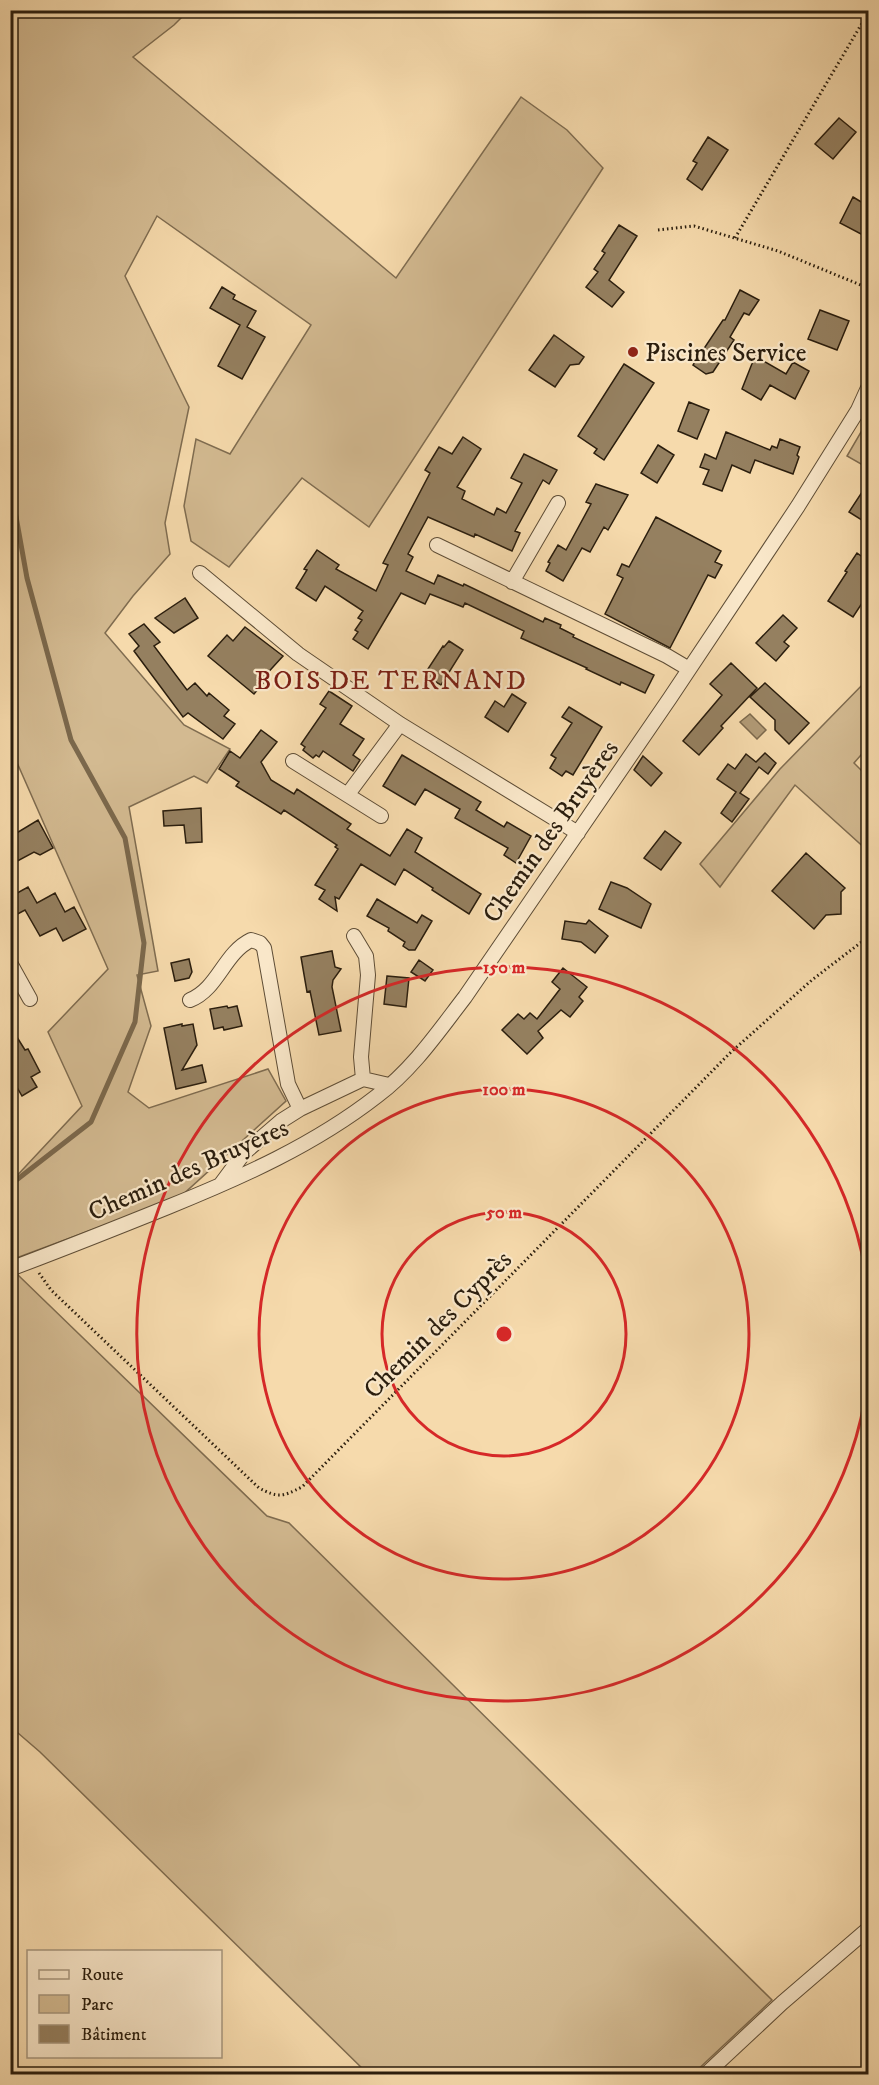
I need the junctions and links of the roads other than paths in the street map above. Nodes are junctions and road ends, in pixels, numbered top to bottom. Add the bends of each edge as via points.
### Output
1 (868, 388) edge
2 (558, 503) dead end
3 (437, 545) dead end
4 (200, 573) dead end
5 (512, 582) junction
6 (689, 669) junction
7 (400, 724) junction
8 (293, 762) dead end
9 (348, 794) junction
10 (381, 816) dead end
11 (578, 833) junction
12 (354, 936) dead end
13 (10, 963) edge
14 (30, 999) dead end
15 (190, 1000) dead end
16 (363, 1079) junction
17 (390, 1085) junction
18 (300, 1109) junction
19 (220, 1186) junction
20 (10, 1269) edge
21 (868, 1929) edge
22 (706, 2074) edge

1 - 6 street, Chemin des Bruyères via 832,453
2 - 5 street
3 - 5 street
4 - 7 street via 298,654
5 - 6 street
6 - 11 street, Chemin des Bruyères
7 - 9 street
7 - 11 street
8 - 9 street
9 - 10 street
11 - 17 street, Chemin des Bruyères via 430,1043
12 - 16 street via 366,956 368,975 361,1057
13 - 14 street
15 - 18 street via 210,986 239,947 250,940 260,943 288,1084
16 - 17 street
16 - 18 street
17 - 19 street, Chemin des Bruyères via 310,1141
18 - 19 street via 244,1153
19 - 20 street, Chemin des Bruyères
21 - 22 street

